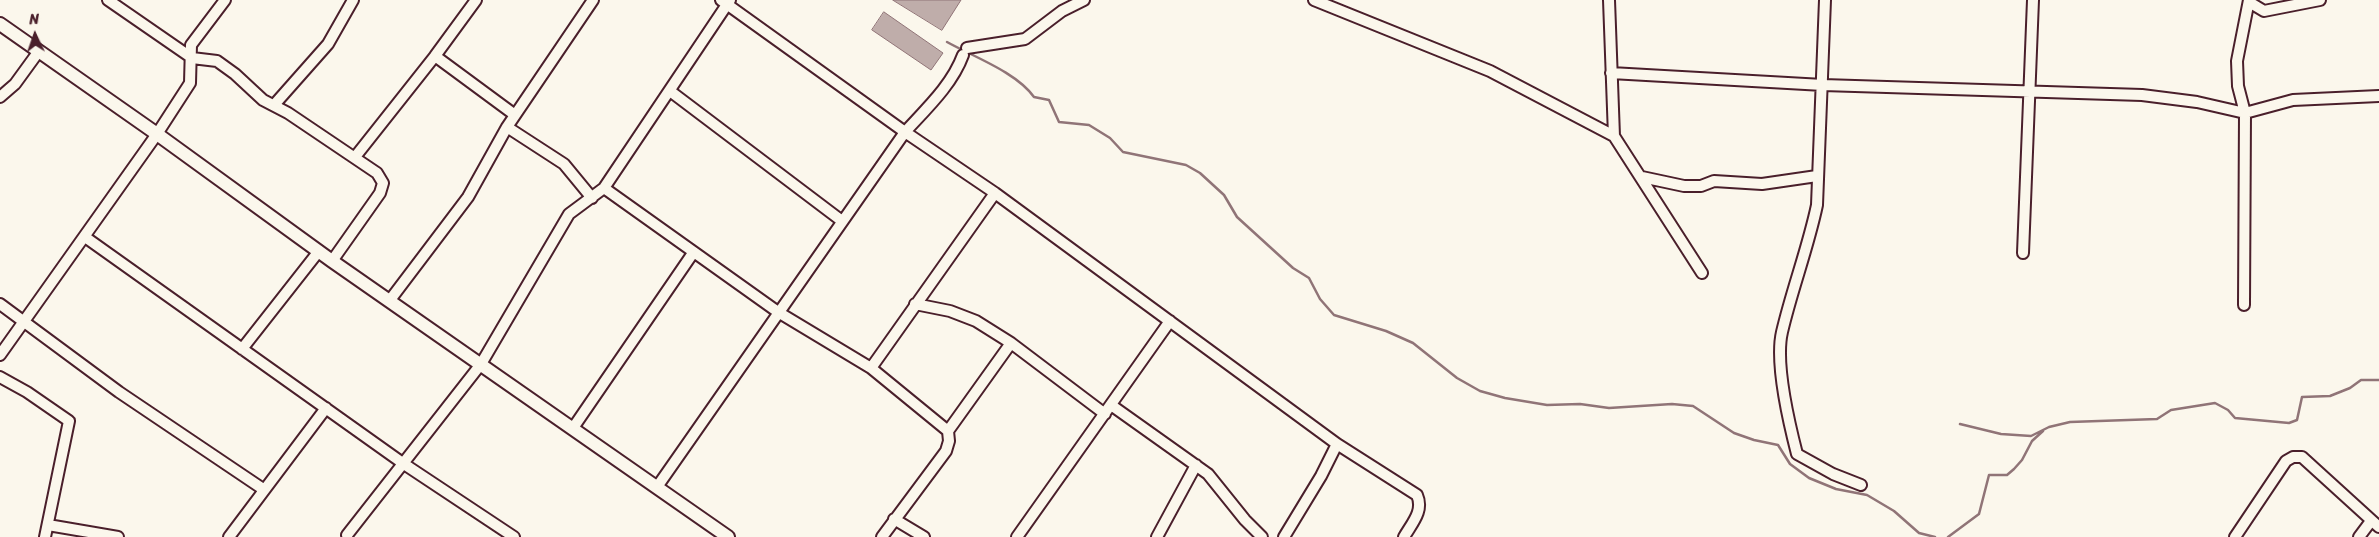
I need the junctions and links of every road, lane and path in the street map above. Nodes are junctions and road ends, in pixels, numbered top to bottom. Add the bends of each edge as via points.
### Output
1 (108, 0) edge
2 (225, 0) edge
3 (352, 0) edge
4 (476, 0) edge
5 (592, 0) edge
6 (1084, 0) edge
7 (1314, 0) edge
8 (1609, 0) edge
9 (1825, 0) edge
10 (2033, 0) edge
11 (2320, 0) edge
12 (2249, 1) edge
13 (726, 2) edge
14 (0, 24) edge
15 (39, 51) junction
16 (435, 56) junction
17 (192, 58) junction
18 (1611, 73) junction
19 (1823, 85) junction
20 (670, 91) junction
21 (2030, 91) junction
22 (2379, 96) edge
23 (0, 97) edge
24 (274, 105) junction
25 (2245, 113) junction
26 (515, 115) junction
27 (507, 127) junction
28 (905, 132) junction
29 (157, 134) junction
30 (1614, 136) junction
31 (355, 157) junction
32 (1818, 176) junction
33 (1642, 177) junction
34 (604, 188) junction
35 (995, 192) junction
36 (592, 198) junction
37 (842, 221) junction
38 (85, 237) junction
39 (319, 251) junction
40 (693, 253) junction
41 (2023, 253) dead end
42 (332, 261) junction
43 (1702, 272) dead end
44 (390, 300) junction
45 (0, 304) edge
46 (914, 304) junction
47 (2244, 305) dead end
48 (778, 312) junction
49 (24, 321) junction
50 (1170, 321) junction
51 (1010, 343) junction
52 (242, 349) junction
53 (0, 355) edge
54 (481, 364) junction
55 (871, 368) junction
56 (0, 377) edge
57 (1111, 405) junction
58 (326, 408) junction
59 (1105, 414) junction
60 (573, 428) junction
61 (948, 431) junction
62 (1336, 444) junction
63 (404, 464) junction
64 (1196, 465) junction
65 (1861, 485) dead end
66 (657, 486) junction
67 (263, 489) junction
68 (894, 519) junction
69 (2375, 524) edge
70 (48, 525) junction
71 (347, 535) dead end
72 (45, 537) edge
73 (118, 537) edge
74 (228, 537) edge
75 (514, 537) edge
76 (728, 537) edge
77 (882, 537) edge
78 (924, 537) edge
79 (1017, 537) edge
80 (1157, 537) edge
81 (1262, 537) edge
82 (1284, 537) edge
83 (1404, 537) edge
84 (2235, 537) edge
85 (2359, 537) edge

1 - 17 street
2 - 17 street via 196,36 191,45
3 - 24 street via 328,44
4 - 16 street
5 - 26 street
6 - 28 street via 1026,39 965,52 958,70
7 - 30 street via 1490,72
8 - 18 street
9 - 19 street
10 - 21 street
11 - 12 street via 2264,11
12 - 25 street via 2237,61 2238,86
13 - 20 street
13 - 28 street
14 - 15 street
15 - 23 street via 15,84
15 - 29 street
16 - 26 street
16 - 31 street
17 - 24 street via 216,61 263,100
17 - 29 street via 190,82
18 - 19 street
18 - 30 street
19 - 21 street
19 - 32 street
20 - 34 street
20 - 37 street
21 - 25 street via 2142,95
21 - 41 street
22 - 25 street via 2293,100
24 - 31 street
25 - 47 street
26 - 27 street
27 - 36 street via 564,164
27 - 44 street via 468,197
28 - 35 street
28 - 37 street
29 - 38 street
29 - 39 street
30 - 33 street
31 - 42 street via 377,173 383,183 380,193
32 - 33 street via 1762,184 1714,181 1701,186 1684,186
32 - 65 street via 1811,235 1782,333 1781,363 1797,454
33 - 43 street
34 - 36 street
34 - 40 street
35 - 46 street
35 - 50 street
36 - 54 street via 569,214
37 - 48 street
38 - 49 street
38 - 52 street
39 - 42 street
39 - 52 street
40 - 48 street
40 - 60 street
42 - 44 street
44 - 54 street
45 - 49 street
46 - 51 street via 950,311 976,321
46 - 55 street
48 - 55 street
48 - 66 street
49 - 53 street
49 - 67 street via 119,392
50 - 57 street
50 - 62 street
51 - 59 street
51 - 61 street
52 - 58 street
54 - 60 street
54 - 63 street
55 - 61 street
56 - 70 street via 70,421
57 - 59 street
57 - 64 street
58 - 63 street
58 - 67 street
59 - 79 street
60 - 66 street
61 - 68 street via 946,450
62 - 82 street via 1321,476
62 - 83 street via 1417,495 1421,504 1419,514
63 - 71 street
63 - 75 street
64 - 80 street
64 - 81 street via 1208,474
66 - 76 street
67 - 74 street
68 - 77 street
68 - 78 street
69 - 84 street via 2302,457 2293,457 2286,461
69 - 85 street
70 - 72 street
70 - 73 street

